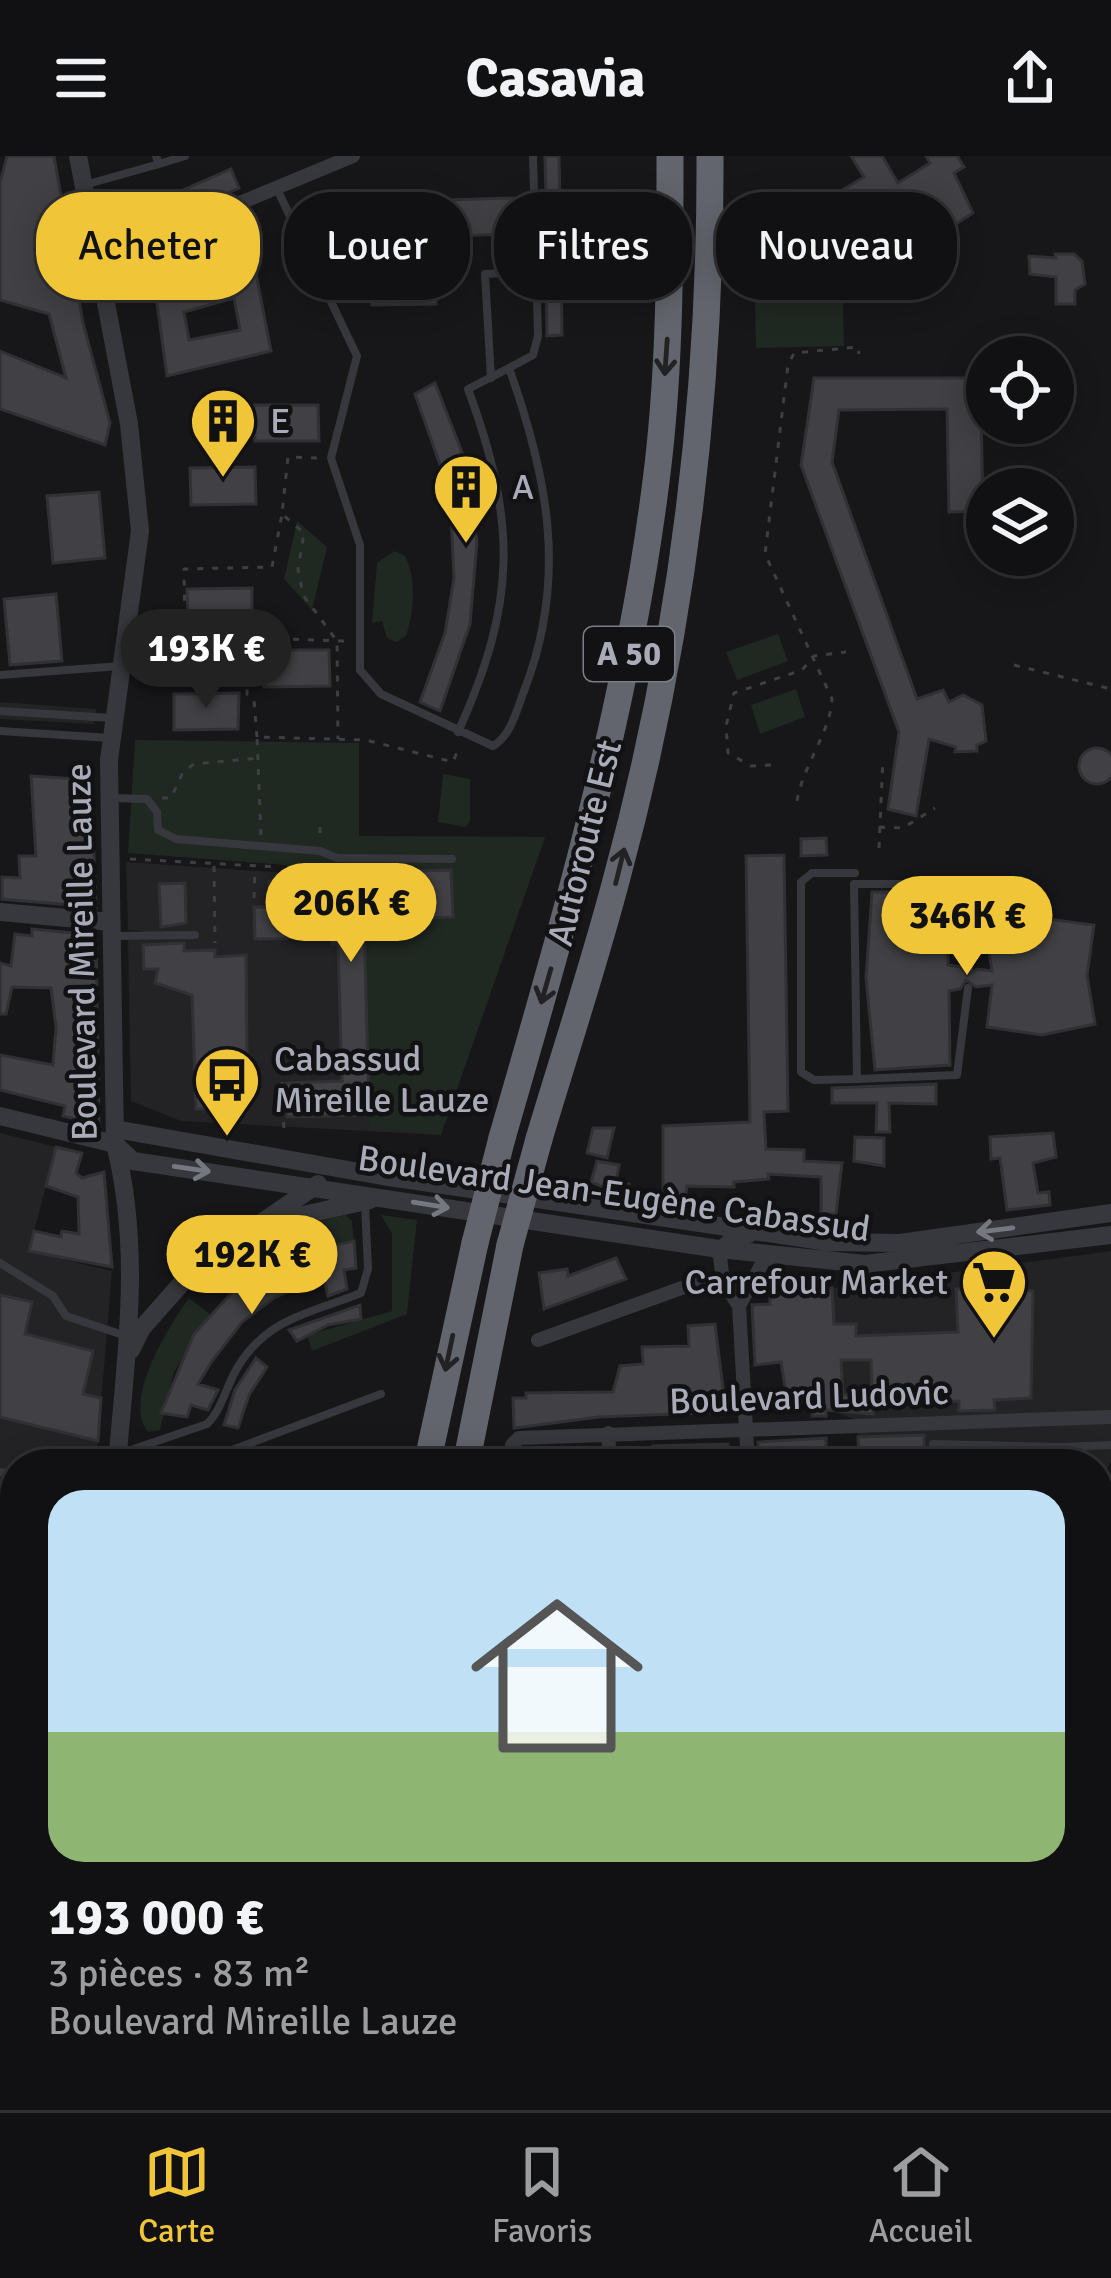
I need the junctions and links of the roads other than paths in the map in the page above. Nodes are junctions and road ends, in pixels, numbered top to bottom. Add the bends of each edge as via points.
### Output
1 (78, 156) edge
2 (185, 156) edge
3 (353, 156) edge
4 (533, 156) edge
5 (670, 156) edge
6 (710, 156) edge
7 (158, 160) edge
8 (83, 185) junction
9 (277, 190) junction
10 (84, 192) edge
11 (534, 192) edge
12 (260, 197) edge
13 (494, 273) edge
14 (105, 300) edge
15 (537, 300) edge
16 (509, 368) junction
17 (491, 378) junction
18 (122, 665) junction
19 (0, 674) edge
20 (0, 711) edge
21 (112, 728) junction
22 (0, 731) edge
23 (458, 732) junction
24 (109, 798) junction
25 (452, 859) dead end
26 (855, 873) dead end
27 (0, 912) edge
28 (111, 929) junction
29 (196, 935) dead end
30 (969, 968) dead end
31 (968, 988) dead end
32 (857, 1079) junction
33 (0, 1116) edge
34 (115, 1137) junction
35 (382, 1176) junction
36 (312, 1185) junction
37 (374, 1199) junction
38 (1111, 1213) edge
39 (257, 1225) junction
40 (780, 1234) junction
41 (1111, 1235) edge
42 (943, 1247) junction
43 (719, 1249) junction
44 (778, 1256) junction
45 (0, 1263) edge
46 (749, 1280) junction
47 (723, 1281) junction
48 (739, 1306) junction
49 (128, 1336) junction
50 (538, 1340) dead end
51 (126, 1359) junction
52 (381, 1394) dead end
53 (1111, 1417) edge
54 (746, 1429) junction
55 (608, 1433) junction
56 (933, 1444) dead end
57 (1111, 1445) edge
58 (1061, 1447) joint
59 (118, 1449) edge
60 (143, 1449) edge
61 (235, 1449) edge
62 (431, 1449) edge
63 (469, 1449) edge
64 (512, 1449) edge
65 (609, 1449) edge
66 (747, 1449) edge

1 - 8 street, Boulevard Mireille Lauze
2 - 7 lane
3 - 9 street
4 - 11 lane
5 -> 62 highway, Autoroute Est / A 50, bridge via 658,464 627,665 579,872 502,1138
63 -> 6 highway, Autoroute Est / A 50, bridge via 510,1245 618,875 661,683 694,488 709,311
7 - 8 lane
8 - 10 street, Boulevard Mireille Lauze
9 - 12 street
9 - 23 lane via 357,356 331,458 359,545 360,670 381,694
13 - 17 lane via 485,274
14 - 18 street, Boulevard Mireille Lauze via 140,531
15 - 16 lane via 533,355
16 - 17 lane
16 - 23 lane via 546,489 547,595 532,669 505,736 494,746
17 - 23 lane via 468,389 501,494 500,622
18 - 19 lane
18 - 21 street, Boulevard Mireille Lauze
20 - 21 lane
21 - 22 lane
21 - 24 street, Boulevard Mireille Lauze
24 - 25 lane via 147,799 165,837 337,859
24 - 28 street, Boulevard Mireille Lauze
26 - 32 lane via 812,873 801,882 801,1072 814,1080
27 - 28 street
28 - 29 lane
28 - 34 street, Boulevard Mireille Lauze
30 - 32 lane via 958,884 854,884
31 - 32 lane via 957,1075
33 - 34 street
34 - 35 street, Boulevard Jean-Eugène Cabassud
34 -> 36 street, Boulevard Jean-Eugène Cabassud via 134,1160
34 - 49 street, Boulevard Mireille Lauze via 132,1231
35 - 36 street
35 - 40 street, Boulevard Jean-Eugène Cabassud
36 - 37 street, Boulevard Jean-Eugène Cabassud
36 - 39 street
37 - 39 street
37 -> 43 street, Boulevard Jean-Eugène Cabassud
37 - 60 lane via 361,1293 314,1306 263,1336 207,1424
38 -> 42 street, Boulevard Jean-Eugène Cabassud
39 - 51 street via 171,1292
40 - 42 street, Boulevard Jean-Eugène Cabassud
40 - 43 street via 733,1237
41 - 42 street, Boulevard Jean-Eugène Cabassud
42 - 44 street, Boulevard Jean-Eugène Cabassud via 865,1264
43 - 44 street, Boulevard Jean-Eugène Cabassud
43 - 47 street
44 - 46 street
45 - 49 lane via 53,1295 66,1316
46 - 47 street, Boulevard Jean-Eugène Cabassud
46 - 48 street
47 - 48 street
47 - 50 street, Boulevard Jean-Eugène Cabassud via 701,1281
48 - 54 street
49 - 51 street, Boulevard Mireille Lauze
51 - 59 street, Boulevard Mireille Lauze
52 - 61 lane
53 - 54 street, Boulevard Ludovic
54 - 55 street, Boulevard Ludovic
54 - 66 street
55 - 64 street, Boulevard Ludovic via 519,1438
55 - 65 street
56 - 58 lane
57 - 58 lane

